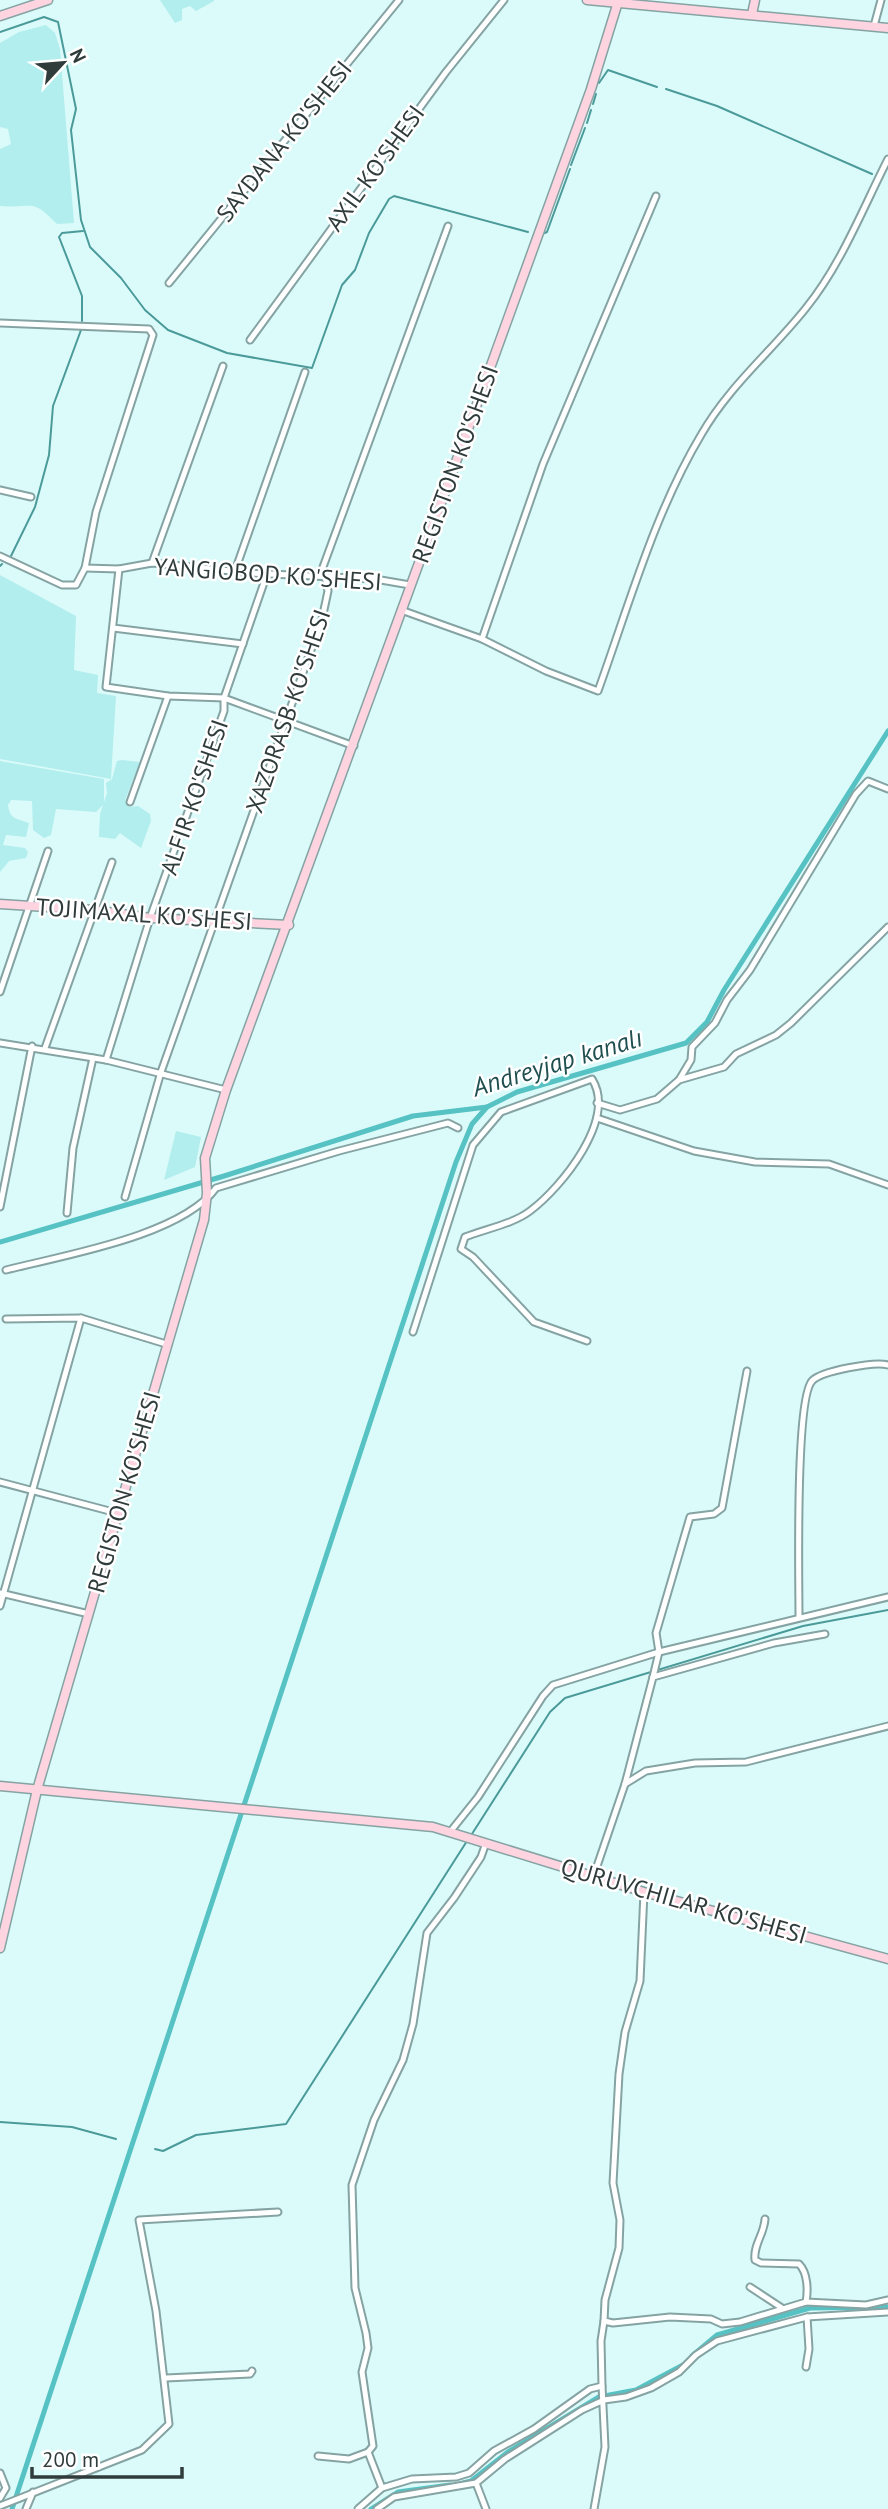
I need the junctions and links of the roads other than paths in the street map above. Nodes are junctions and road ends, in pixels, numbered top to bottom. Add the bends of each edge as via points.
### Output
1 (48, 0) edge
2 (400, 0) edge
3 (503, 0) edge
4 (587, 0) edge
5 (755, 0) edge
6 (881, 0) edge
7 (618, 1) edge
8 (752, 14) junction
9 (0, 16) edge
10 (874, 26) junction
11 (888, 28) edge
12 (888, 159) edge
13 (656, 197) dead end
14 (448, 226) dead end
15 (170, 283) dead end
16 (0, 323) edge
17 (250, 340) dead end
18 (223, 366) dead end
19 (305, 372) dead end
20 (0, 490) edge
21 (31, 497) dead end
22 (0, 556) edge
23 (152, 563) junction
24 (85, 568) junction
25 (119, 569) junction
26 (235, 571) junction
27 (267, 574) junction
28 (325, 575) junction
29 (410, 585) junction
30 (401, 610) junction
31 (113, 628) junction
32 (482, 639) junction
33 (243, 644) junction
34 (167, 696) junction
35 (225, 698) junction
36 (286, 719) junction
37 (354, 746) junction
38 (888, 789) edge
39 (130, 802) dead end
40 (48, 851) dead end
41 (111, 862) dead end
42 (0, 904) edge
43 (29, 905) junction
44 (93, 910) junction
45 (150, 918) junction
46 (216, 920) junction
47 (289, 925) junction
48 (888, 927) edge
49 (0, 992) edge
50 (0, 1043) edge
51 (33, 1046) junction
52 (45, 1048) junction
53 (93, 1058) junction
54 (106, 1060) junction
55 (161, 1072) junction
56 (679, 1080) junction
57 (226, 1090) junction
58 (597, 1103) junction
59 (597, 1118) junction
60 (458, 1128) dead end
61 (888, 1185) edge
62 (125, 1197) dead end
63 (207, 1197) junction
64 (0, 1207) edge
65 (67, 1213) dead end
66 (6, 1270) dead end
67 (81, 1318) junction
68 (6, 1320) dead end
69 (413, 1332) dead end
70 (587, 1341) dead end
71 (166, 1344) junction
72 (888, 1365) edge
73 (747, 1371) dead end
74 (0, 1482) edge
75 (33, 1489) junction
76 (117, 1513) junction
77 (2, 1593) edge
78 (888, 1597) edge
79 (0, 1606) edge
80 (90, 1615) junction
81 (799, 1616) junction
82 (825, 1634) dead end
83 (659, 1652) junction
84 (653, 1677) junction
85 (888, 1726) edge
86 (625, 1784) junction
87 (0, 1786) edge
88 (37, 1790) junction
89 (450, 1832) junction
90 (484, 1842) junction
91 (594, 1875) junction
92 (644, 1892) junction
93 (0, 1948) edge
94 (888, 1959) edge
95 (278, 2212) dead end
96 (765, 2220) dead end
97 (750, 2287) dead end
98 (888, 2301) edge
99 (806, 2302) junction
100 (782, 2308) junction
101 (888, 2312) edge
102 (807, 2317) junction
103 (604, 2320) junction
104 (806, 2367) dead end
105 (252, 2371) dead end
106 (166, 2378) junction
107 (602, 2386) junction
108 (604, 2400) junction
109 (368, 2452) junction
110 (318, 2456) dead end
111 (0, 2473) edge
112 (476, 2483) junction
113 (382, 2488) junction
114 (31, 2493) junction
115 (1, 2503) edge
116 (26, 2509) edge
117 (358, 2509) edge
118 (377, 2509) edge
119 (486, 2509) edge
120 (594, 2509) edge

1 - 9 street
2 - 15 street, SAYDANA KO'SHESI
3 - 17 street, AXIL KO'SHESI
4 - 7 street
5 - 8 street
6 - 10 street
7 - 8 street
7 - 29 street, REGISTON KO'SHESI via 565,161
8 - 10 street
10 - 11 street
12 - 32 street via 825,281 733,387 700,436 663,510 598,691
13 - 32 street via 543,464
14 - 28 street, XAZORASB KO'SHESI via 323,567
16 - 24 street via 149,329 153,335 96,512
18 - 23 street
19 - 26 street
20 - 21 street
22 - 24 street via 62,585 76,585
23 - 25 street, YANGIOBOD KO'SHESI
23 - 26 street, YANGIOBOD KO'SHESI
24 - 25 street, YANGIOBOD KO'SHESI
25 - 31 street
26 - 27 street, YANGIOBOD KO'SHESI
27 - 28 street, YANGIOBOD KO'SHESI
27 - 33 street, ALFIR KO'SHESI
28 - 29 street, YANGIOBOD KO'SHESI
28 - 36 street, XAZORASB KO'SHESI via 328,591 322,619
29 - 30 street, REGISTON KO'SHESI
30 - 32 street
30 - 37 street, REGISTON KO'SHESI
31 - 33 street
31 - 34 street via 106,687
33 - 35 street, ALFIR KO'SHESI
34 - 35 street
34 - 39 street
35 - 36 street
35 - 45 street, ALFIR KO'SHESI
36 - 37 street
36 - 46 street, XAZORASB KO'SHESI
37 - 47 street, REGISTON KO'SHESI
38 - 56 street via 868,781 856,794 750,970 715,1023 692,1047 691,1060
40 - 43 street
41 - 44 street
42 - 43 street, TOJIMAXAL KO'SHESI
43 - 44 street, TOJIMAXAL KO'SHESI
43 - 49 street
44 - 45 street, TOJIMAXAL KO'SHESI
44 - 52 street
45 - 46 street, TOJIMAXAL KO'SHESI
45 - 54 street, ALFIR KO'SHESI
46 - 47 street, TOJIMAXAL KO'SHESI
46 - 55 street, XAZORASB KO'SHESI
47 - 57 street, REGISTON KO'SHESI
48 - 56 street via 776,1035 736,1054 724,1067
50 - 51 street
51 - 52 street
51 - 64 street
52 - 53 street
53 - 54 street
53 - 65 street via 73,1148
54 - 55 street
55 - 57 street
55 - 62 street, XAZORASB KO'SHESI
56 - 58 street via 657,1099 620,1110
57 - 63 street, REGISTON KO'SHESI via 204,1166
58 - 59 street
58 - 69 street via 599,1091 592,1079 516,1105 488,1125 473,1145
59 - 61 street via 694,1151 755,1162 829,1164
59 - 70 street via 579,1158 558,1185 528,1212 465,1237 461,1249 534,1322
60 - 63 street via 448,1122 339,1151 216,1188
63 - 66 street via 160,1228
63 - 71 street, REGISTON KO'SHESI
67 - 68 street
67 - 71 street
67 - 75 street
71 - 76 street, REGISTON KO'SHESI
72 - 81 street via 876,1361 819,1376 809,1385 802,1429
73 - 83 street via 722,1508 714,1514 690,1517 656,1633
74 - 75 street
75 - 76 street
75 - 77 street
76 - 80 street, REGISTON KO'SHESI
77 - 79 street
77 - 80 street
78 - 81 street
80 - 88 street, REGISTON KO'SHESI
81 - 83 street
82 - 84 street via 774,1643
83 - 84 street
83 - 89 street via 553,1685
84 - 86 street
85 - 86 street via 746,1762 695,1763 646,1771
86 - 91 street
87 - 88 street, QURUVCHILAR KO'SHESI
88 - 89 street, QURUVCHILAR KO'SHESI via 370,1820
88 - 93 street, REGISTON KO'SHESI
89 - 90 street, QURUVCHILAR KO'SHESI
90 - 91 street, QURUVCHILAR KO'SHESI
90 - 109 street via 481,1857 427,1933 403,2060 374,2120 352,2185 355,2288 368,2348 362,2372 373,2434
91 - 92 street, QURUVCHILAR KO'SHESI
92 - 94 street, QURUVCHILAR KO'SHESI
92 - 103 street via 640,1981 619,2074 613,2183 620,2220 619,2248 604,2300
95 - 106 street via 139,2220
96 - 99 street via 755,2260 799,2264 805,2277
97 - 100 street
98 - 99 street via 866,2305
99 - 100 street
100 - 103 street via 722,2324 685,2317
101 - 102 street
102 - 104 street
102 - 108 street via 717,2341 651,2388
103 - 107 street
105 - 106 street
106 - 114 street via 169,2424 142,2450
107 - 108 street
107 - 113 street via 590,2389 494,2451 469,2473 412,2479
108 - 112 street via 505,2459
108 - 120 street via 605,2447
109 - 110 street via 349,2459
109 - 113 street
111 - 115 street via 6,2488
112 - 118 street via 394,2497
112 - 119 street
113 - 117 street
114 - 115 street
114 - 116 street

